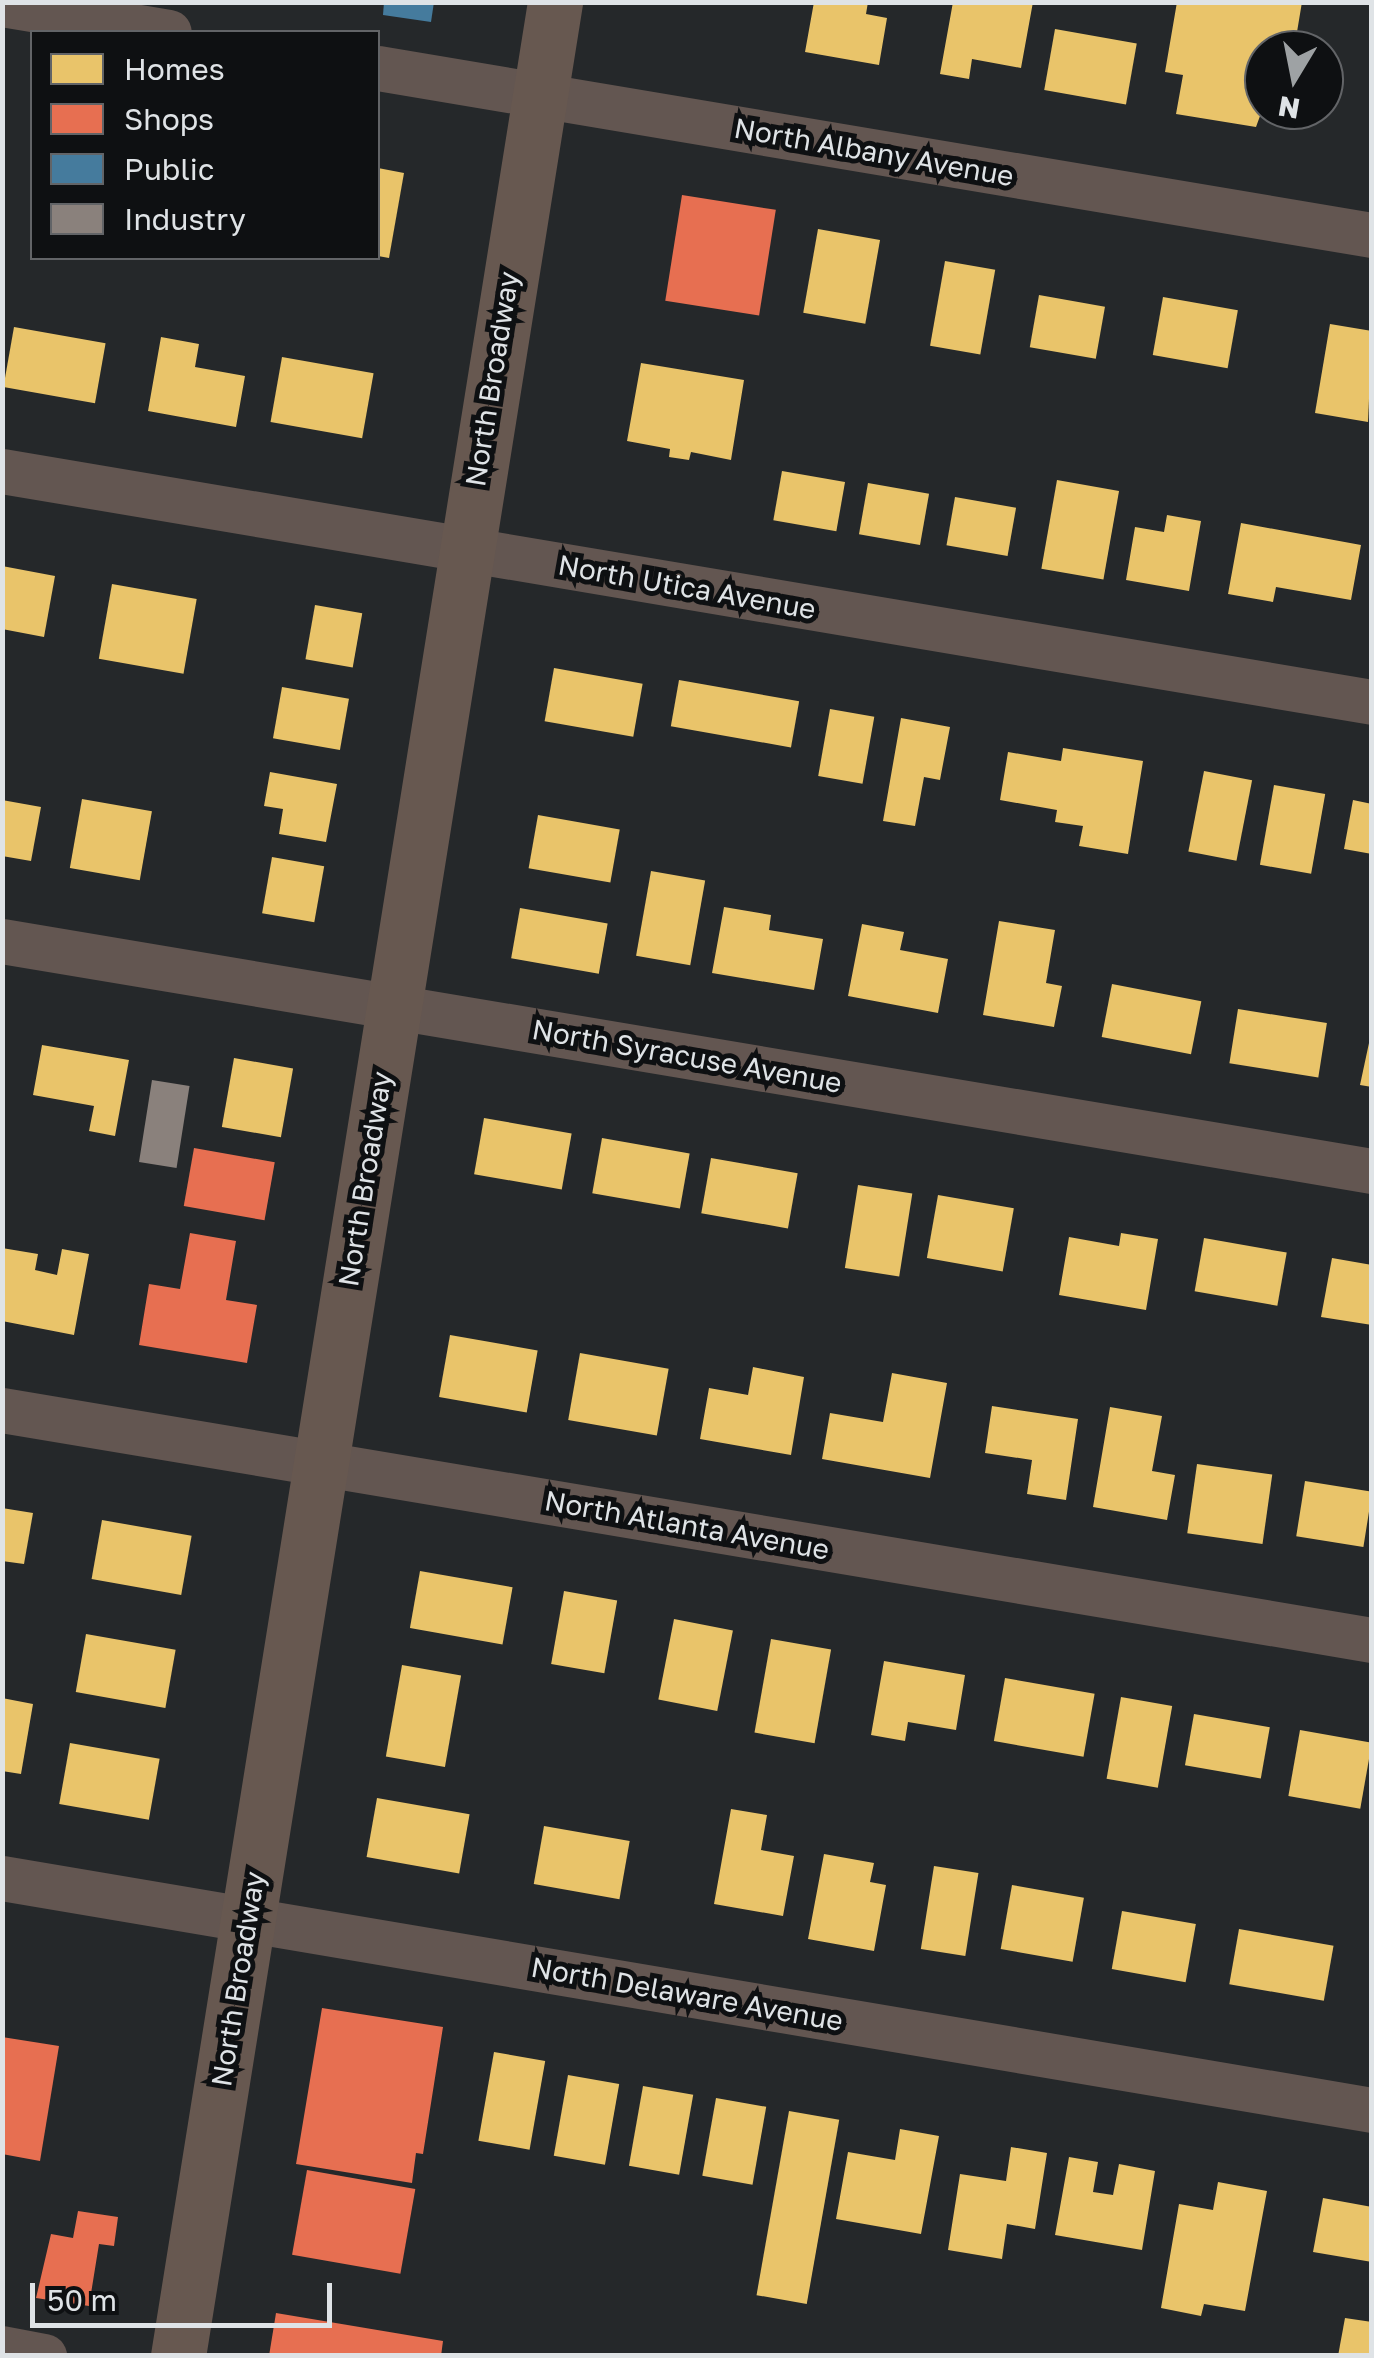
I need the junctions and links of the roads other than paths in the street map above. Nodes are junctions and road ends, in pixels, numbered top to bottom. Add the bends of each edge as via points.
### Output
1 (556, 2) edge
2 (2, 4) edge
3 (157, 30) edge
4 (380, 68) edge
5 (540, 95) junction
6 (1372, 236) edge
7 (2, 471) edge
8 (465, 550) junction
9 (1372, 702) edge
10 (2, 940) edge
11 (392, 1006) junction
12 (1372, 1171) edge
13 (2, 1410) edge
14 (320, 1463) junction
15 (1372, 1640) edge
16 (2, 1878) edge
17 (247, 1920) junction
18 (1372, 2110) edge
19 (2, 2348) edge
20 (44, 2356) edge
21 (178, 2356) edge

1 - 5 main road, North Broadway
2 - 3 street
4 - 5 street, North Albany Avenue
5 - 6 street, North Albany Avenue
5 - 8 main road, North Broadway
7 - 8 street, North Utica Avenue
8 - 9 street, North Utica Avenue
8 - 11 main road, North Broadway
10 - 11 street, North Syracuse Avenue
11 - 12 street, North Syracuse Avenue
11 - 14 main road, North Broadway
13 - 14 street, North Atlanta Avenue
14 - 15 street, North Atlanta Avenue
14 - 17 main road, North Broadway
16 - 17 street, North Delaware Avenue
17 - 18 street, North Delaware Avenue
17 - 21 main road, North Broadway
19 - 20 street

